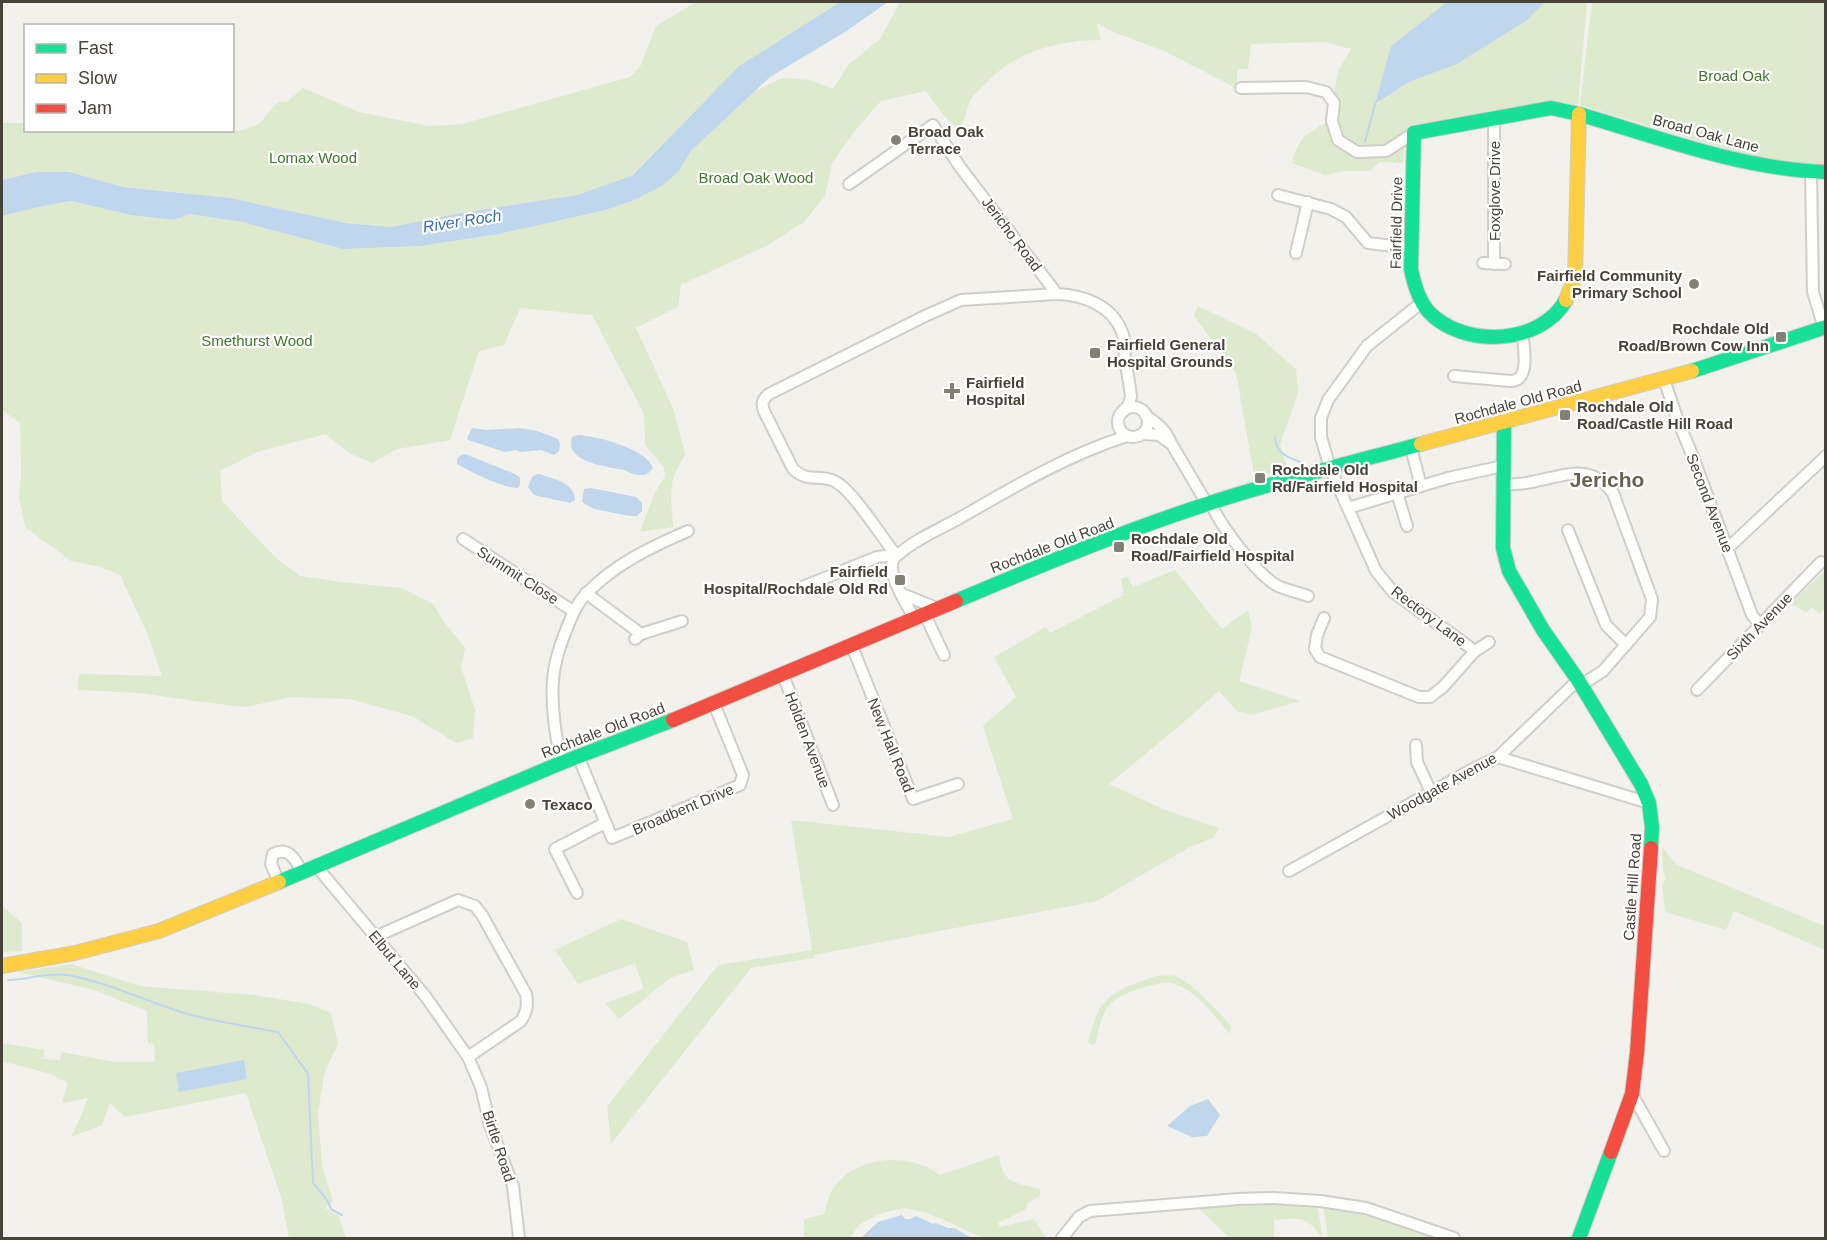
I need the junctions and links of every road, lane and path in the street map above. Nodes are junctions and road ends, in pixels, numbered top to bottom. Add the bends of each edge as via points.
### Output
1 (1241, 88) dead end
2 (1579, 114) junction
3 (1494, 118) junction
4 (1414, 133) junction
5 (1818, 172) edge
6 (849, 184) dead end
7 (1278, 195) dead end
8 (1308, 202) junction
9 (1411, 248) junction
10 (1296, 253) dead end
11 (1494, 264) dead end
12 (1057, 294) junction
13 (1421, 303) junction
14 (1825, 328) edge
15 (1522, 334) junction
16 (1128, 372) junction
17 (1454, 376) dead end
18 (1664, 379) junction
19 (1124, 411) junction
20 (1144, 414) junction
21 (1504, 423) junction
22 (1142, 434) junction
23 (1127, 436) junction
24 (1171, 443) junction
25 (1411, 448) junction
26 (1826, 456) edge
27 (1503, 466) junction
28 (1330, 468) junction
29 (1504, 485) junction
30 (1421, 486) junction
31 (1397, 493) junction
32 (1209, 504) junction
33 (1348, 508) junction
34 (1407, 526) dead end
35 (1568, 530) dead end
36 (688, 531) dead end
37 (463, 539) dead end
38 (1727, 549) junction
39 (896, 555) junction
40 (1821, 562) dead end
41 (800, 588) dead end
42 (586, 593) junction
43 (902, 594) junction
44 (1308, 596) dead end
45 (939, 609) junction
46 (573, 612) junction
47 (920, 617) junction
48 (1324, 618) dead end
49 (682, 621) dead end
50 (1760, 625) junction
51 (1489, 642) dead end
52 (1626, 645) junction
53 (852, 646) junction
54 (1475, 651) junction
55 (944, 655) dead end
56 (783, 675) junction
57 (1580, 682) junction
58 (1697, 690) dead end
59 (714, 704) junction
60 (1416, 745) dead end
61 (578, 756) junction
62 (1498, 757) junction
63 (561, 763) junction
64 (958, 784) dead end
65 (1431, 792) junction
66 (1649, 803) junction
67 (833, 805) dead end
68 (605, 823) junction
69 (317, 867) junction
70 (1289, 871) dead end
71 (302, 873) junction
72 (279, 882) junction
73 (577, 893) dead end
74 (375, 937) junction
75 (2, 966) edge
76 (468, 1057) junction
77 (1632, 1094) junction
78 (1664, 1151) dead end
79 (519, 1239) edge
80 (1062, 1239) edge
81 (1454, 1239) edge
82 (1578, 1239) edge

1 - 4 street via 1306,87 1326,92 1334,103 1332,121 1338,140 1357,152 1386,151
2 - 3 main road via 1551,108
2 - 5 main road, Broad Oak Lane via 1730,158
2 - 15 main road, Fairfield Drive via 1575,277 1552,318
3 - 4 main road
3 - 11 street, Foxglove Drive
4 - 9 main road, Fairfield Drive
5 - 14 street via 1813,292
6 - 12 street, Jericho Road via 933,125 960,167
7 - 8 street
8 - 9 street via 1346,217 1368,243
8 - 10 street
9 - 13 main road, Fairfield Drive via 1412,281
12 - 16 street via 1091,301 1111,314 1123,332
12 - 39 street via 961,300 764,398 764,411 793,469 806,482 828,479 842,486
13 - 15 main road, Fairfield Drive via 1433,317 1460,332 1489,336
13 - 28 street, Rectory Lane via 1367,346 1328,400 1321,418 1321,437
14 - 18 main road, Rochdale Old Road
15 - 17 street via 1524,371 1518,379
16 - 19 street via 1131,397
16 - 20 street
18 - 21 main road, Rochdale Old Road
18 - 38 street, Second Avenue
19 - 20 street via 1134,408
19 - 23 street via 1118,425
20 - 22 street via 1147,426
20 - 24 street via 1164,430
21 - 25 main road, Rochdale Old Road
21 - 27 main road, Castle Hill Road
22 - 23 street
22 - 24 street via 1159,435
23 - 39 street via 1084,452 1029,480
24 - 32 street
25 - 28 main road, Rochdale Old Road
25 - 30 street
26 - 38 street
27 - 29 main road, Castle Hill Road
27 - 30 street
28 - 32 main road, Rochdale Old Road
28 - 33 street, Rectory Lane
29 - 52 street, Woodgate Avenue via 1577,472 1602,480 1613,492 1652,600 1650,617
29 - 57 main road, Castle Hill Road via 1503,548 1509,571 1543,630
30 - 31 street
31 - 33 street
31 - 34 street via 1407,512
32 - 44 street via 1257,569 1276,585
32 - 45 main road, Rochdale Old Road via 1068,554
33 - 54 street, Rectory Lane via 1376,571 1393,592
35 - 52 street via 1606,625
36 - 42 street via 648,548
37 - 46 street, Summit Close
38 - 50 street, Second Avenue via 1752,615
39 - 41 street via 877,557
39 - 43 street via 892,572
40 - 50 street, Sixth Avenue
42 - 46 street
42 - 49 street via 638,637
43 - 45 street
43 - 47 street
45 - 47 main road, Rochdale Old Road
46 - 63 street via 558,649 552,681
47 - 53 main road, Rochdale Old Road
47 - 55 street
48 - 54 street, Rectory Lane via 1315,649 1320,657 1419,697 1430,697 1443,687
50 - 58 street, Sixth Avenue
51 - 54 street
52 - 57 street, Woodgate Avenue via 1603,671
53 - 56 main road, Rochdale Old Road
53 - 64 street, New Hall Road via 913,799
56 - 59 main road, Rochdale Old Road
56 - 67 street, Holden Avenue
57 - 62 street, Woodgate Avenue
57 - 66 main road, Castle Hill Road
59 - 61 main road, Rochdale Old Road
59 - 68 street, Broadbent Drive via 742,775 740,785 612,838
60 - 65 street via 1417,762
61 - 63 main road, Rochdale Old Road
61 - 68 street
62 - 65 street, Woodgate Avenue
62 - 66 street
63 - 69 main road, Rochdale Old Road
65 - 70 street, Woodgate Avenue
66 - 77 main road, Castle Hill Road via 1653,827
68 - 73 street via 555,849
69 - 71 main road, Rochdale Old Road
69 - 74 street, Elbut Lane
71 - 72 main road, Rochdale Old Road
71 - 72 street via 293,857 276,852 271,864
72 - 75 main road, Rochdale Old Road via 159,931 75,953
74 - 76 street, Elbut Lane via 426,997
74 - 76 street via 458,900 475,906 482,915 528,1002 521,1021
76 - 79 street, Birtle Road via 513,1186
77 - 78 street
77 - 82 main road, Castle Hill Road
80 - 81 street via 1079,1217 1090,1211 1274,1198 1366,1208

